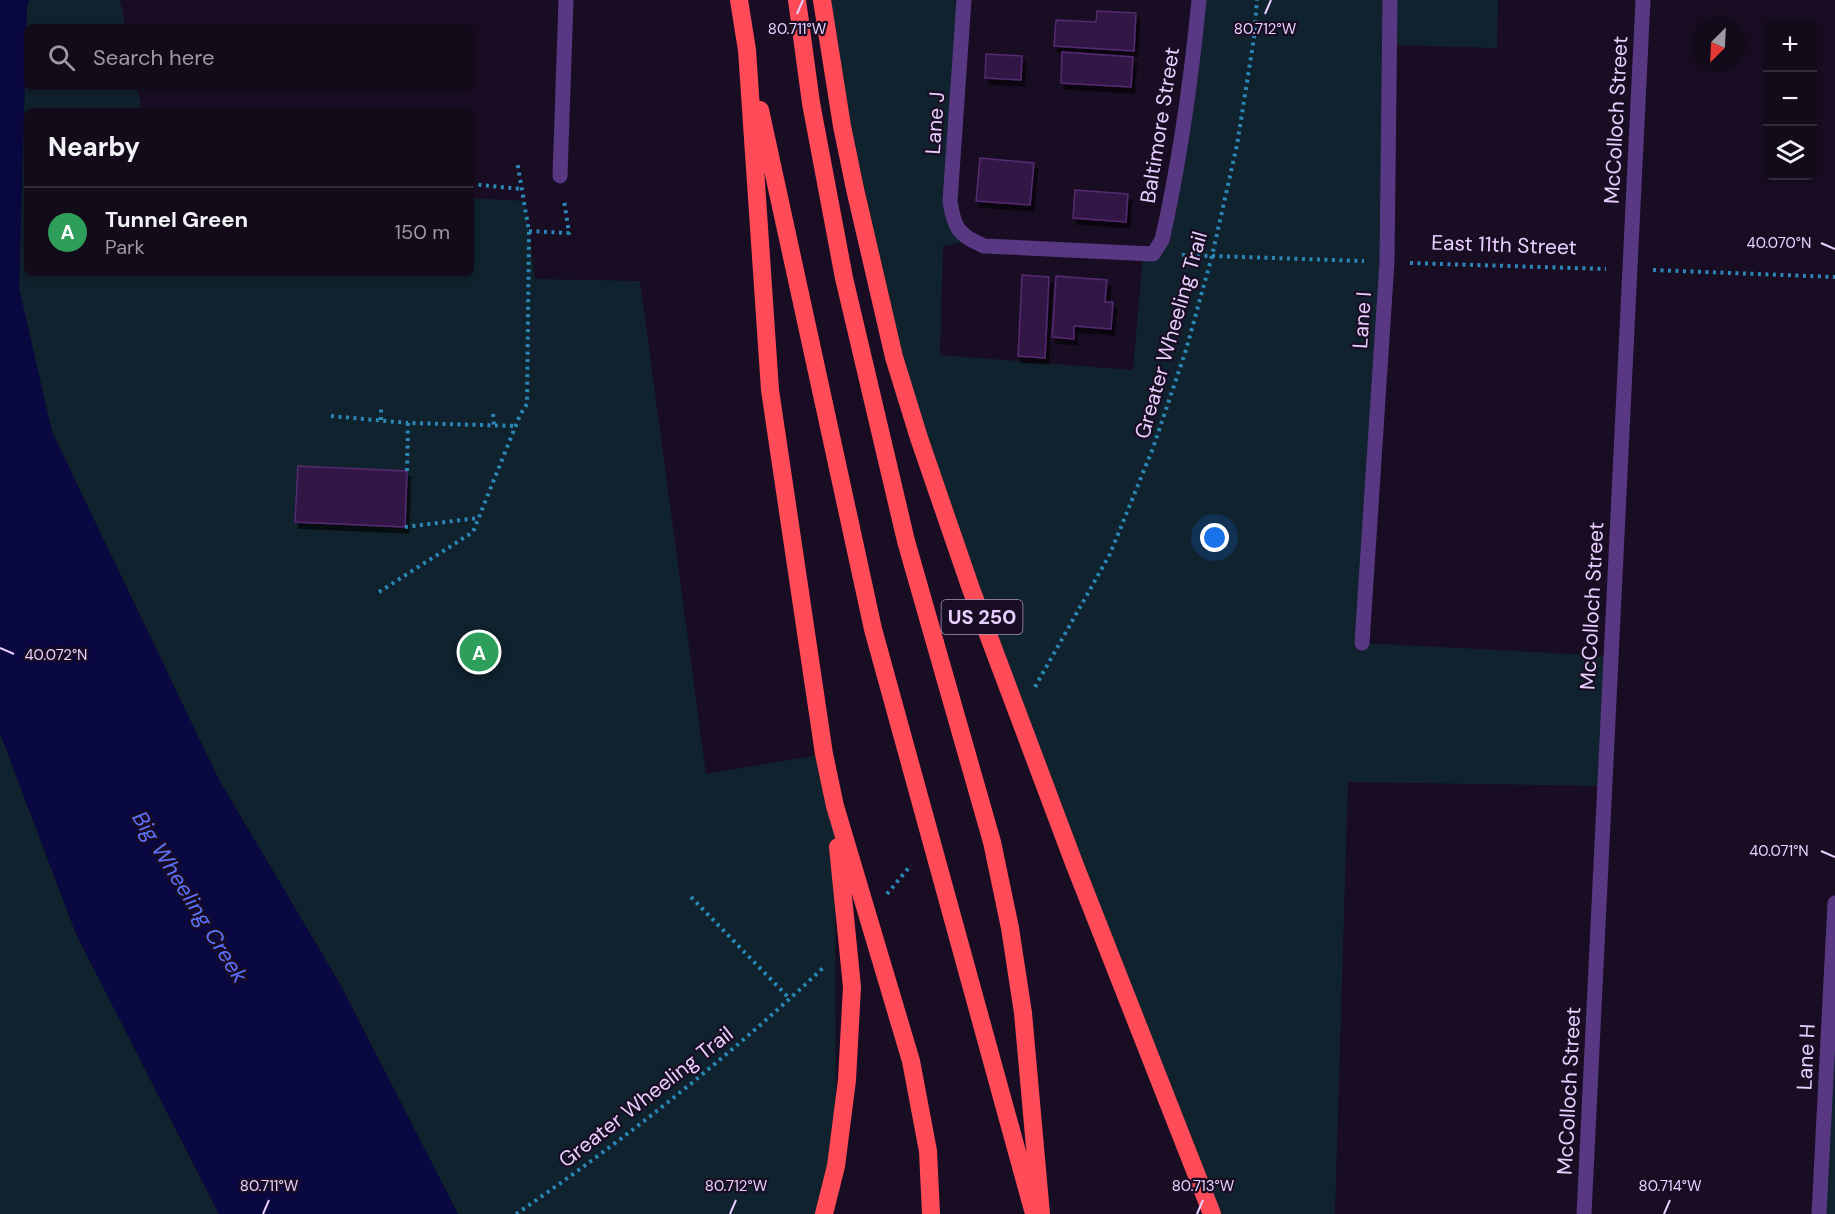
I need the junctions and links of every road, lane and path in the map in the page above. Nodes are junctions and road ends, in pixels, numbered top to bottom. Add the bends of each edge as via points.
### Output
1 (566, 0) edge
2 (739, 0) edge
3 (797, 0) edge
4 (822, 0) edge
5 (964, 0) edge
6 (1198, 0) edge
7 (1257, 0) edge
8 (1390, 0) edge
9 (1643, 0) edge
10 (747, 50) junction
11 (517, 161) dead end
12 (560, 176) joint
13 (474, 184) edge
14 (522, 189) junction
15 (529, 231) junction
16 (1153, 254) joint
17 (1181, 255) dead end
18 (1212, 256) junction
19 (1387, 262) junction
20 (1629, 270) junction
21 (1835, 277) edge
22 (381, 405) dead end
23 (493, 414) dead end
24 (331, 416) dead end
25 (381, 420) junction
26 (408, 423) junction
27 (494, 426) junction
28 (518, 426) junction
29 (407, 471) dead end
30 (479, 518) junction
31 (405, 527) dead end
32 (379, 592) dead end
33 (1362, 643) dead end
34 (1051, 659) dead end
35 (834, 806) junction
36 (691, 897) dead end
37 (1835, 903) edge
38 (516, 1214) edge
39 (824, 1214) edge
40 (931, 1214) edge
41 (1034, 1214) edge
42 (1041, 1214) edge
43 (1212, 1214) edge
44 (1584, 1214) edge
45 (1819, 1214) edge

1 - 12 street
2 - 10 highway
3 - 42 highway via 811,103 844,278 906,541 992,842 1010,928 1023,1013
4 - 43 highway, US 250 via 855,189 894,357 919,438 971,589
5 - 16 street, Lane J via 950,201 954,223 961,233 984,246
6 - 16 street, Baltimore Street via 1177,166 1162,240
7 - 18 path, Greater Wheeling Trail via 1237,145
8 - 19 street, Lane I
9 - 20 street, McColloch Street
10 - 35 highway via 770,390
10 - 41 highway via 873,629
11 - 14 path
12 - 15 path via 569,234
13 - 14 path
14 - 15 path
15 - 28 path via 527,404
17 - 18 path, East 11th Street
18 - 19 path, East 11th Street
18 - 34 path, Greater Wheeling Trail via 1153,448 1110,554
19 - 20 path, East 11th Street
19 - 33 street, Lane I
20 - 21 path, East 11th Street
20 - 44 street, McColloch Street
22 - 25 path
23 - 27 path
24 - 25 path
25 - 26 path
26 - 27 path
26 - 29 path
27 - 28 path
28 - 30 path
30 - 31 path
30 - 32 path via 473,532
35 - 39 highway via 852,987 847,1080 836,1166
35 - 40 highway via 911,1061 928,1151
36 - 38 path, Greater Wheeling Trail via 790,999 683,1092
37 - 45 street, Lane H

